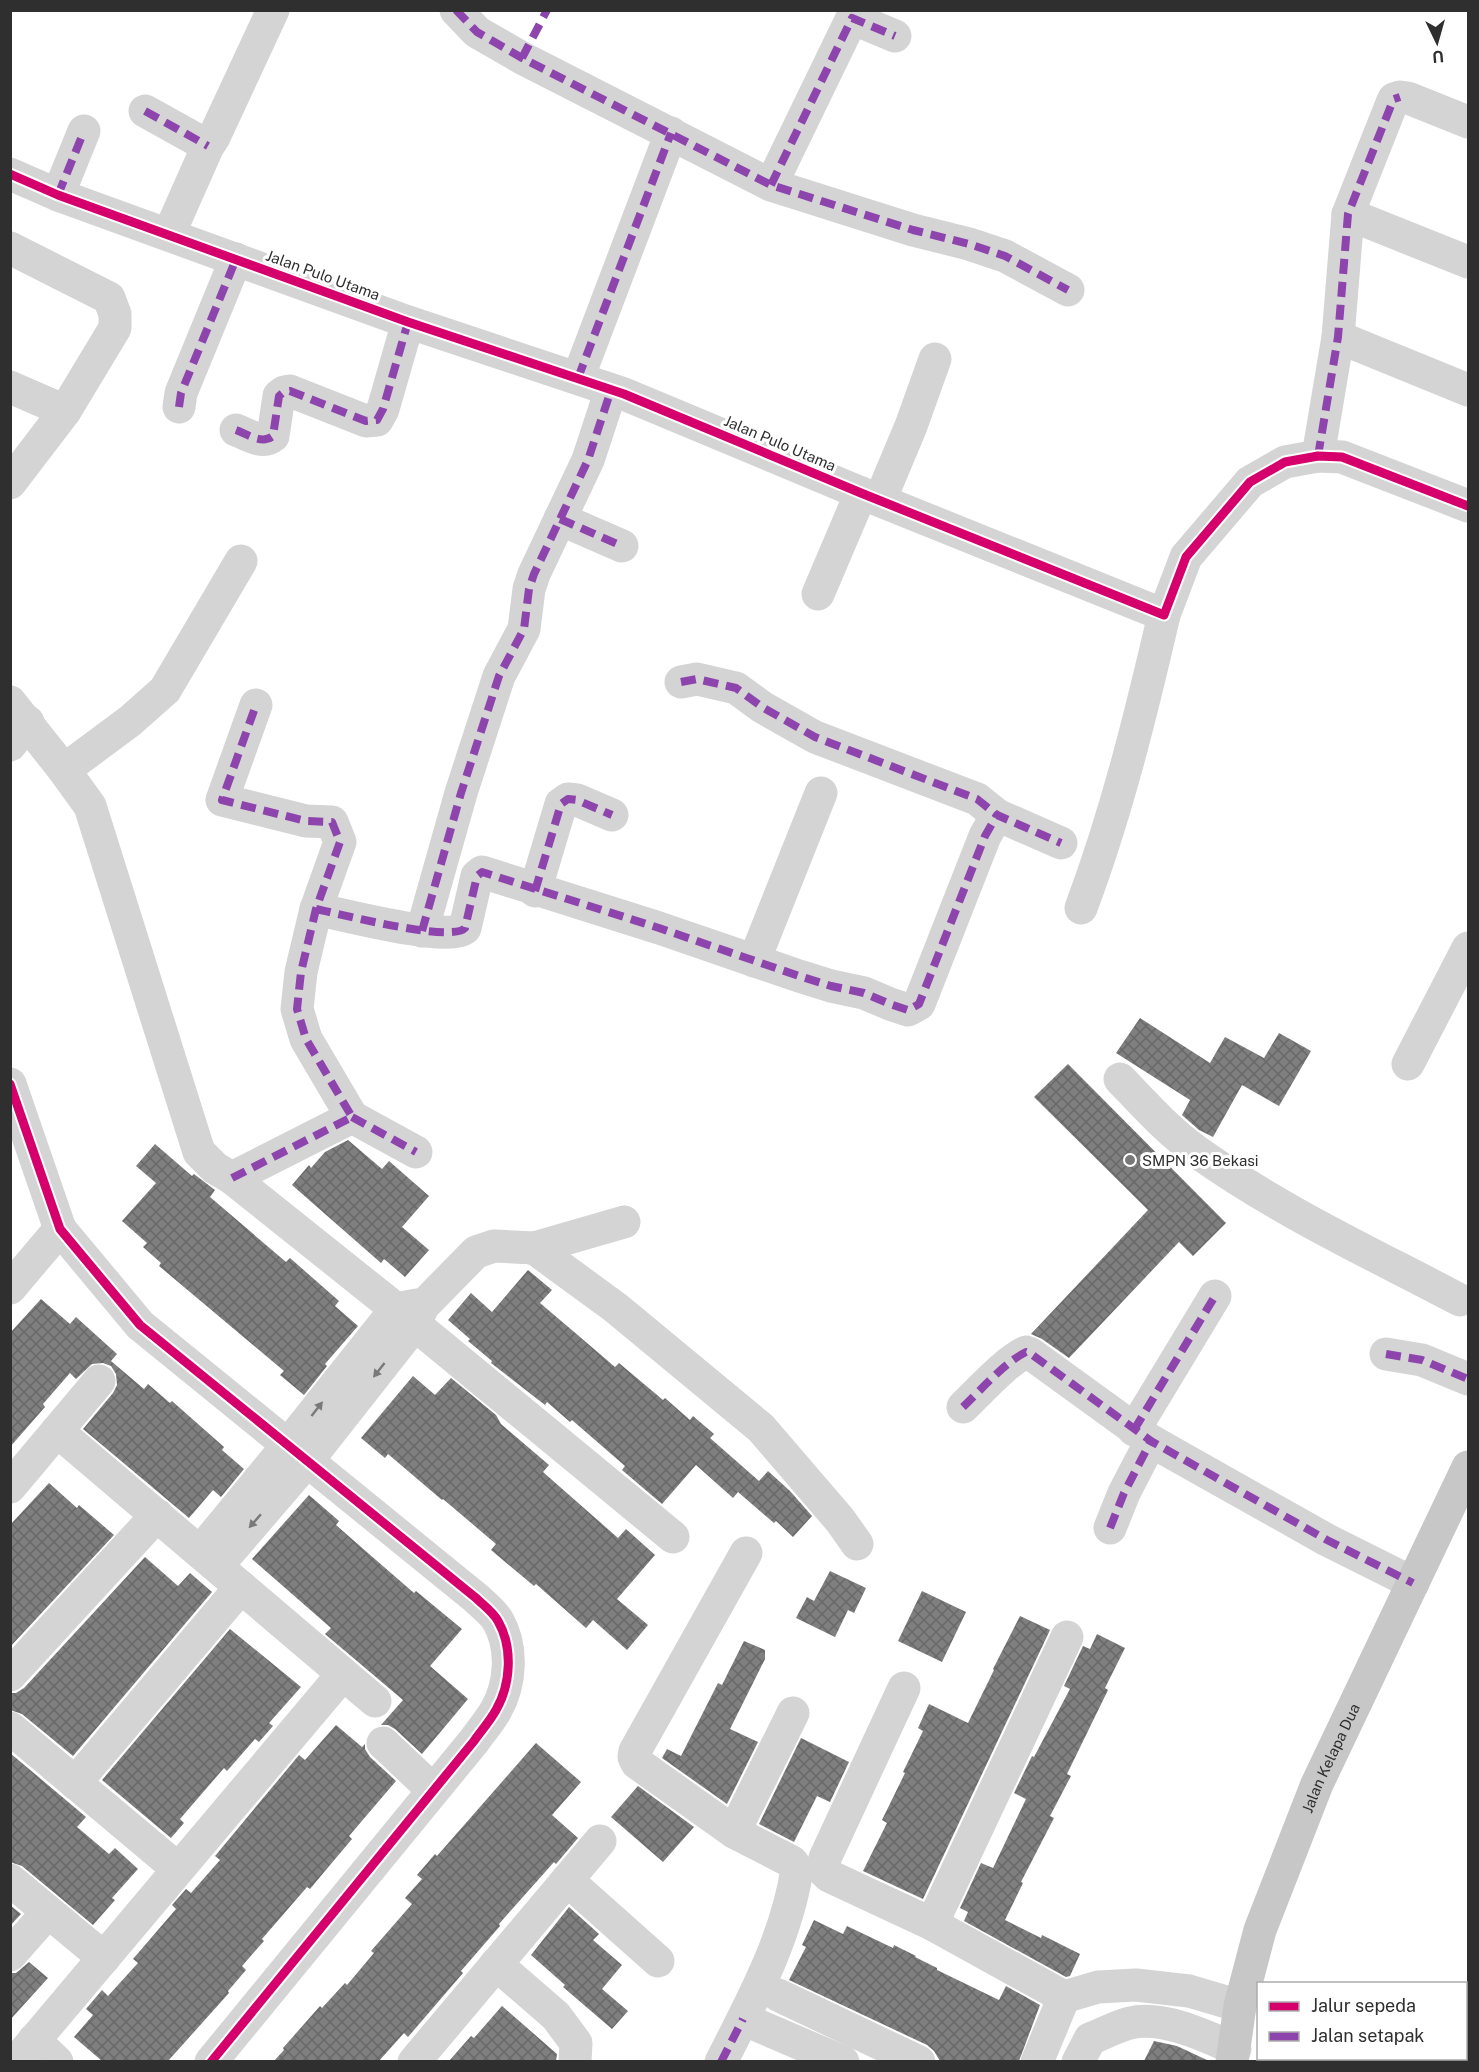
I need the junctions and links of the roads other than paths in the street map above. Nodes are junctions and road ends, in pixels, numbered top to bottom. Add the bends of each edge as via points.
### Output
1 (273, 10) edge
2 (456, 10) edge
3 (895, 36) dead end
4 (145, 111) dead end
5 (1468, 122) edge
6 (84, 131) dead end
7 (671, 134) junction
8 (208, 146) junction
9 (10, 174) edge
10 (771, 185) junction
11 (58, 195) junction
12 (1348, 214) junction
13 (169, 234) junction
14 (10, 248) edge
15 (236, 259) junction
16 (1468, 261) edge
17 (1068, 290) dead end
18 (408, 321) junction
19 (1338, 338) junction
20 (935, 359) dead end
21 (578, 378) junction
22 (10, 387) edge
23 (611, 390) junction
24 (1468, 390) edge
25 (179, 406) dead end
26 (64, 411) junction
27 (236, 430) dead end
28 (1318, 456) junction
29 (10, 483) edge
30 (871, 496) junction
31 (1468, 505) edge
32 (560, 519) junction
33 (622, 546) dead end
34 (241, 561) dead end
35 (818, 594) dead end
36 (1164, 615) junction
37 (681, 682) dead end
38 (256, 705) dead end
39 (15, 719) edge
40 (64, 770) junction
41 (821, 793) dead end
42 (997, 814) junction
43 (612, 815) dead end
44 (1061, 843) dead end
45 (535, 891) junction
46 (1081, 908) dead end
47 (316, 909) junction
48 (422, 931) junction
49 (1468, 948) edge
50 (754, 961) junction
51 (1408, 1064) dead end
52 (1120, 1078) dead end
53 (10, 1084) edge
54 (352, 1118) junction
55 (416, 1152) dead end
56 (232, 1178) junction
57 (624, 1222) dead end
58 (60, 1229) junction
59 (534, 1248) junction
60 (10, 1288) edge
61 (1215, 1296) dead end
62 (1466, 1297) edge
63 (411, 1313) junction
64 (1386, 1354) dead end
65 (1468, 1379) edge
66 (99, 1381) dead end
67 (963, 1407) dead end
68 (57, 1431) junction
69 (1143, 1435) junction
70 (298, 1453) junction
71 (1468, 1467) edge
72 (10, 1487) edge
73 (157, 1515) junction
74 (1110, 1528) dead end
75 (673, 1537) dead end
76 (857, 1544) dead end
77 (747, 1553) dead end
78 (219, 1568) junction
79 (1413, 1583) junction
80 (1067, 1637) dead end
81 (343, 1674) junction
82 (10, 1675) edge
83 (904, 1688) dead end
84 (375, 1701) dead end
85 (793, 1713) dead end
86 (10, 1728) edge
87 (383, 1743) dead end
88 (75, 1783) junction
89 (433, 1790) junction
90 (734, 1832) junction
91 (600, 1841) dead end
92 (178, 1869) junction
93 (10, 1880) edge
94 (567, 1880) junction
95 (48, 1912) junction
96 (932, 1924) junction
97 (10, 1955) edge
98 (104, 1958) junction
99 (658, 1961) dead end
100 (496, 1964) junction
101 (778, 1995) dead end
102 (1064, 1996) junction
103 (1240, 2006) junction
104 (743, 2019) junction
105 (36, 2054) edge
106 (1233, 2055) edge
107 (211, 2061) edge
108 (414, 2061) edge
109 (575, 2061) edge
110 (721, 2061) edge
111 (843, 2061) edge
112 (919, 2061) edge
113 (1037, 2061) edge
114 (1078, 2061) edge

1 - 8 street
2 - 7 street via 477,32 522,58
3 - 10 street via 852,18
4 - 8 street
5 - 12 street via 1408,98 1394,99
6 - 11 street
7 - 10 street
7 - 21 street
8 - 13 street
9 - 11 street, Jalan Pulo Utama
10 - 17 street via 1005,256
11 - 13 street, Jalan Pulo Utama
12 - 16 street
12 - 19 street
13 - 15 street, Jalan Pulo Utama
14 - 26 street via 109,298 115,314 115,328
15 - 18 street, Jalan Pulo Utama
15 - 25 street
18 - 21 street, Jalan Pulo Utama
18 - 27 street via 377,420 366,421 290,391 279,396 273,436 269,440
19 - 24 street
19 - 28 street
20 - 30 street via 911,426
21 - 23 street, Jalan Pulo Utama
22 - 26 street
23 - 30 street, Jalan Pulo Utama
23 - 32 street via 588,460
26 - 29 street
28 - 31 street via 1342,458
28 - 36 street via 1284,462 1250,482 1186,557
30 - 35 street
30 - 36 street, Jalan Pulo Utama
32 - 33 street
32 - 48 street via 532,581 524,629 499,676
34 - 40 street via 165,690
36 - 46 street via 1137,730 1102,852
37 - 42 street via 698,679 736,688 815,737 977,799
38 - 47 street via 222,800 306,821 332,822 340,842
39 - 40 street
40 - 56 street via 90,806 199,1152
41 - 50 street
42 - 44 street
42 - 50 street via 919,1004 908,1010
43 - 45 street via 577,800 568,799 561,804
45 - 48 street via 478,873 465,928 456,934
45 - 50 street
47 - 48 street
47 - 54 street via 297,1009 306,1039
49 - 51 street
52 - 62 street via 1154,1115 1204,1157 1289,1211
53 - 58 street
54 - 55 street
54 - 56 street
56 - 63 street
57 - 59 street
58 - 60 street
58 - 70 street via 140,1325
59 - 63 street via 494,1246 476,1252
59 - 76 street via 616,1308 761,1428
61 - 69 street
63 - 70 street
63 - 75 street
64 - 65 street via 1422,1360
66 - 68 street
67 - 69 street via 1026,1352
68 - 72 street
68 - 73 street
69 - 74 street
69 - 79 street via 1327,1540
70 - 78 street
70 - 89 street via 476,1598 497,1619 506,1638 506,1681 497,1710
71 - 79 main road, Jalan Kelapa Dua
73 - 78 street
73 - 82 street
77 - 90 street via 634,1757
78 - 81 street
78 - 88 street
79 - 103 main road, Jalan Kelapa Dua via 1317,1784 1260,1930
80 - 96 street
81 - 84 street
81 - 92 street
83 - 96 street via 822,1869 829,1876
85 - 90 street
86 - 88 street
87 - 89 street
88 - 92 street
89 - 107 street
90 - 104 street via 792,1862 797,1869 782,1932
91 - 94 street
92 - 98 street
93 - 95 street
94 - 99 street
94 - 100 street
95 - 97 street
95 - 98 street
96 - 102 street
98 - 105 street
100 - 108 street
100 - 109 street via 556,2016 576,2043
101 - 112 street
102 - 103 street via 1098,1987 1136,1985 1189,1990
102 - 113 street
103 - 106 main road, Jalan Kelapa Dua
104 - 110 street
104 - 111 street
106 - 114 street via 1205,2036 1159,2022 1131,2023 1090,2038

